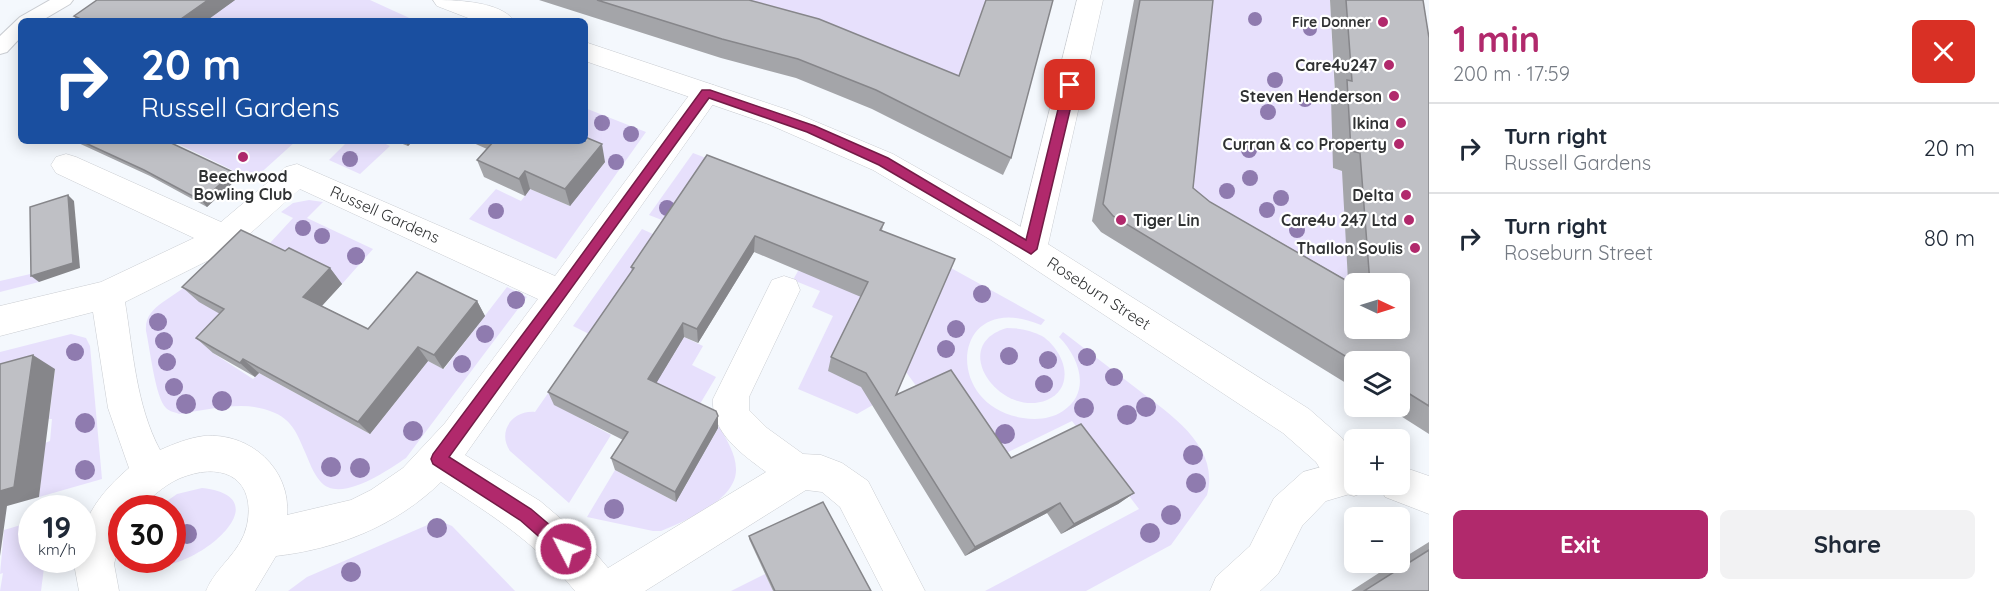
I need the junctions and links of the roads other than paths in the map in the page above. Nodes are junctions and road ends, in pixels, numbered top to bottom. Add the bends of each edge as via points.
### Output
1 (64, 0) edge
2 (446, 0) edge
3 (1090, 0) edge
4 (32, 18) edge
5 (493, 18) edge
6 (18, 29) edge
7 (0, 46) edge
8 (588, 52) edge
9 (706, 93) junction
10 (66, 165) dead end
11 (224, 238) junction
12 (1031, 249) junction
13 (783, 290) dead end
14 (561, 294) junction
15 (107, 295) junction
16 (0, 321) edge
17 (438, 459) junction
18 (1344, 469) edge
19 (798, 473) junction
20 (152, 474) junction
21 (1344, 479) edge
22 (1410, 488) edge
23 (1429, 495) edge
24 (264, 538) junction
25 (99, 591) edge
26 (226, 591) edge
27 (601, 591) edge
28 (608, 591) edge
29 (905, 591) edge
30 (1230, 591) edge

1 - 4 lane
2 - 5 street
3 - 12 street
6 - 7 lane
8 - 9 street, Roseburn Street
9 - 12 street, Roseburn Street via 811,129 883,162
9 - 14 street
10 - 11 street
11 - 14 street, Russell Gardens via 297,175
11 - 15 street, Russell Gardens
12 - 18 street, Roseburn Street via 1296,421
13 - 19 street via 730,396 730,409 742,430
14 - 17 street
15 - 16 street, Russell Gardens
15 - 20 street via 127,420
17 - 24 street via 401,493 345,522
17 - 27 street via 526,515 566,549
19 - 28 street
19 - 29 street via 822,473 854,494
20 - 24 street via 200,455 243,462 267,492
20 - 25 street via 120,502 99,537 94,562
21 - 30 street via 1316,485 1288,512 1264,560
22 - 23 street
24 - 26 street via 248,568

